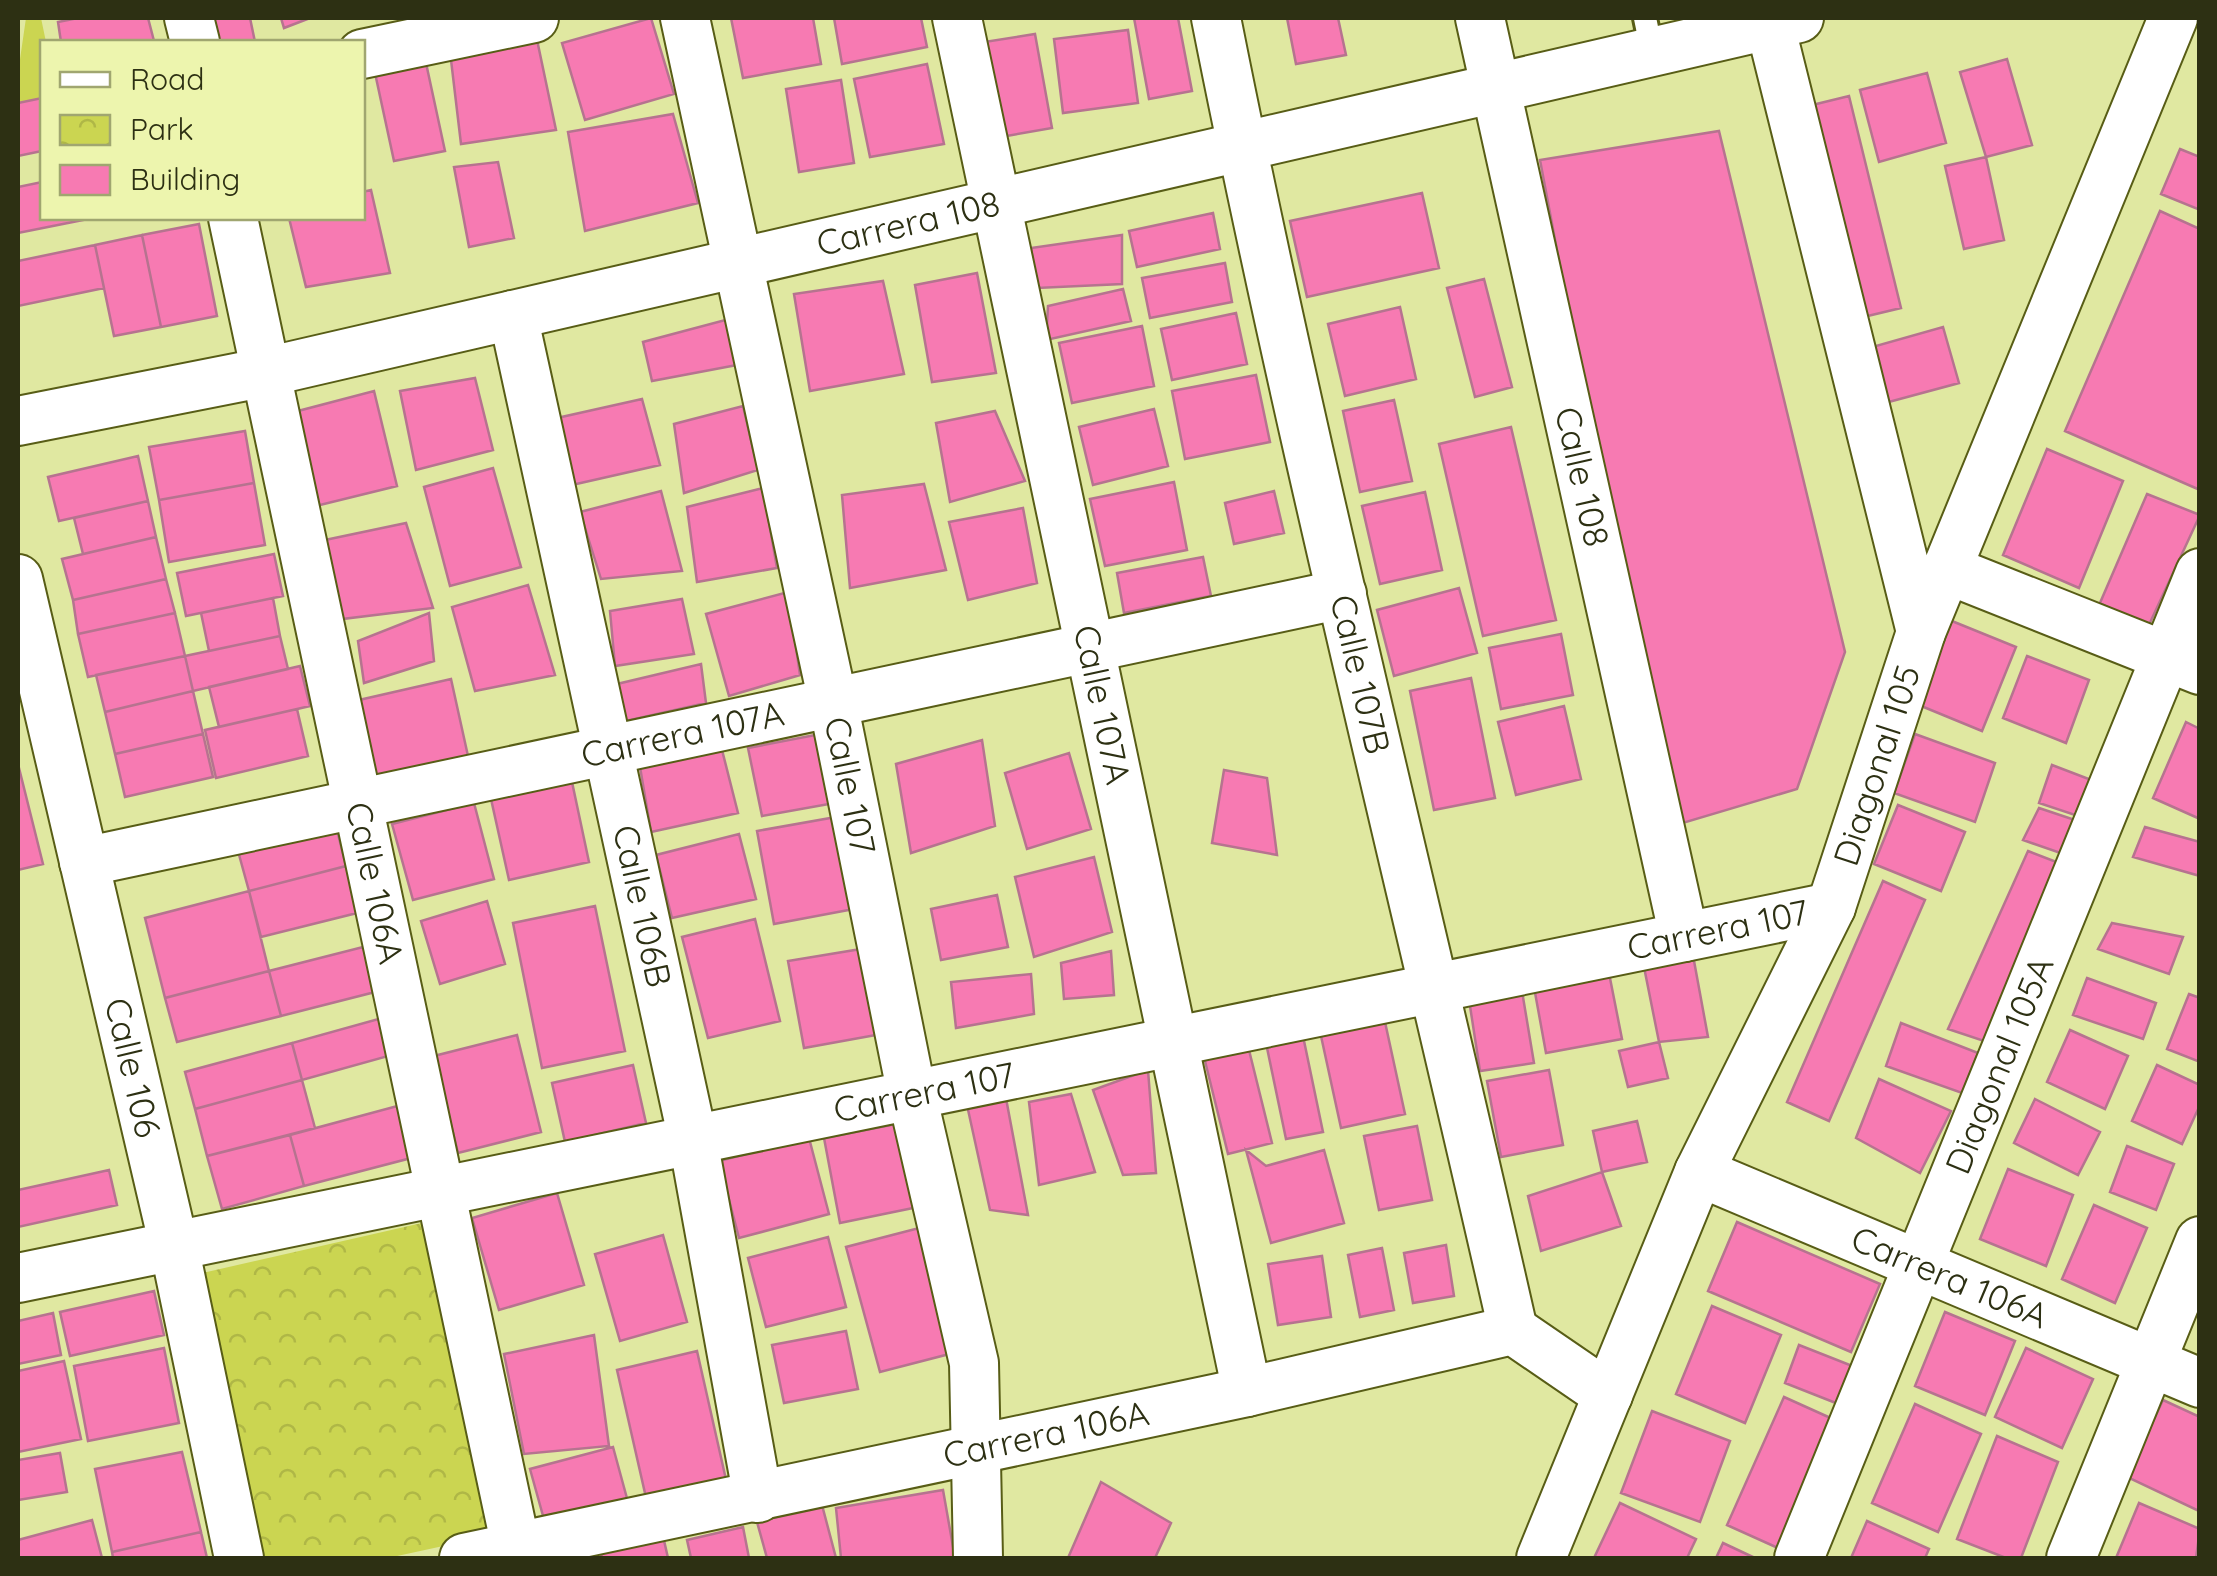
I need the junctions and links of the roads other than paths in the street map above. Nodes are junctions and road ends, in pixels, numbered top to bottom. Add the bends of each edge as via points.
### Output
1 (534, 18) edge
2 (685, 18) edge
3 (957, 18) edge
4 (1216, 18) edge
5 (1480, 18) edge
6 (2173, 18) edge
7 (1785, 21) edge
8 (1649, 35) edge
9 (375, 40) edge
10 (1496, 89) junction
11 (1242, 147) junction
12 (996, 203) junction
13 (234, 220) edge
14 (737, 263) junction
15 (513, 315) junction
16 (266, 372) junction
17 (18, 420) edge
18 (1946, 569) junction
19 (2200, 573) edge
20 (18, 579) edge
21 (1342, 594) junction
22 (1921, 632) junction
23 (1090, 646) junction
24 (2182, 663) edge
25 (833, 702) junction
26 (606, 751) junction
27 (358, 804) junction
28 (84, 862) junction
29 (1831, 907) junction
30 (1684, 937) junction
31 (1435, 988) junction
32 (1172, 1041) junction
33 (912, 1096) junction
34 (693, 1140) junction
35 (1699, 1172) junction
36 (440, 1191) junction
37 (2200, 1241) edge
38 (174, 1246) junction
39 (1918, 1266) junction
40 (18, 1278) edge
41 (1513, 1330) junction
42 (2151, 1361) junction
43 (2200, 1382) edge
44 (1247, 1392) junction
45 (1608, 1395) junction
46 (978, 1451) junction
47 (758, 1498) junction
48 (516, 1547) junction
49 (239, 1558) edge
50 (464, 1558) edge
51 (978, 1558) edge
52 (1541, 1558) edge
53 (1799, 1558) edge
54 (2071, 1558) edge

1 - 9 street
2 - 14 street, Calle 107
3 - 12 street, Calle 107A
4 - 11 street, Calle 107B
5 - 10 street, Calle 108
6 - 18 street, Diagonal 105
7 - 8 street, Carrera 108
7 - 22 street
8 - 10 street, Carrera 108
10 - 11 street, Carrera 108
10 - 30 street, Calle 108
11 - 12 street, Carrera 108
11 - 21 street, Calle 107B
12 - 14 street, Carrera 108
12 - 23 street, Calle 107A
13 - 16 street, Calle 106A
14 - 15 street, Carrera 108
14 - 25 street, Calle 107
15 - 16 street, Carrera 108
15 - 26 street, Calle 106B
16 - 17 street, Carrera 108
16 - 27 street, Calle 106A
18 - 22 street, Diagonal 105
18 - 24 street
19 - 24 street, Diagonal 105A
20 - 28 street, Calle 106
21 - 23 street, Carrera 107A
21 - 31 street, Calle 107B
22 - 29 street, Diagonal 105
23 - 25 street, Carrera 107A
23 - 32 street, Calle 107A
24 - 39 street, Diagonal 105A
25 - 26 street, Carrera 107A
25 - 33 street, Calle 107
26 - 27 street, Carrera 107A
26 - 34 street, Calle 106B
27 - 28 street, Carrera 107A
27 - 36 street, Calle 106A
28 - 38 street, Calle 106
29 - 30 street, Carrera 107
29 - 35 street, Diagonal 105
30 - 31 street, Carrera 107
31 - 32 street, Carrera 107
31 - 41 street, Calle 107B
32 - 33 street, Carrera 107
32 - 44 street, Calle 107A
33 - 34 street, Carrera 107
33 - 46 street, Calle 107 via 974,1364
34 - 36 street, Carrera 107
34 - 47 street, Calle 106B
35 - 39 street, Carrera 106A
35 - 45 street, Diagonal 105
36 - 38 street, Carrera 107
36 - 48 street, Calle 106A
37 - 42 street
38 - 40 street, Carrera 107
38 - 49 street, Calle 106
39 - 42 street, Carrera 106A
39 - 53 street, Diagonal 105A
41 - 44 street, Carrera 106A
41 - 45 street
42 - 43 street, Carrera 106A
42 - 54 street
44 - 46 street, Carrera 106A
45 - 52 street, Diagonal 105
46 - 47 street, Carrera 106A
46 - 51 street, Calle 107
47 - 48 street, Carrera 106A
48 - 50 street, Carrera 106A

